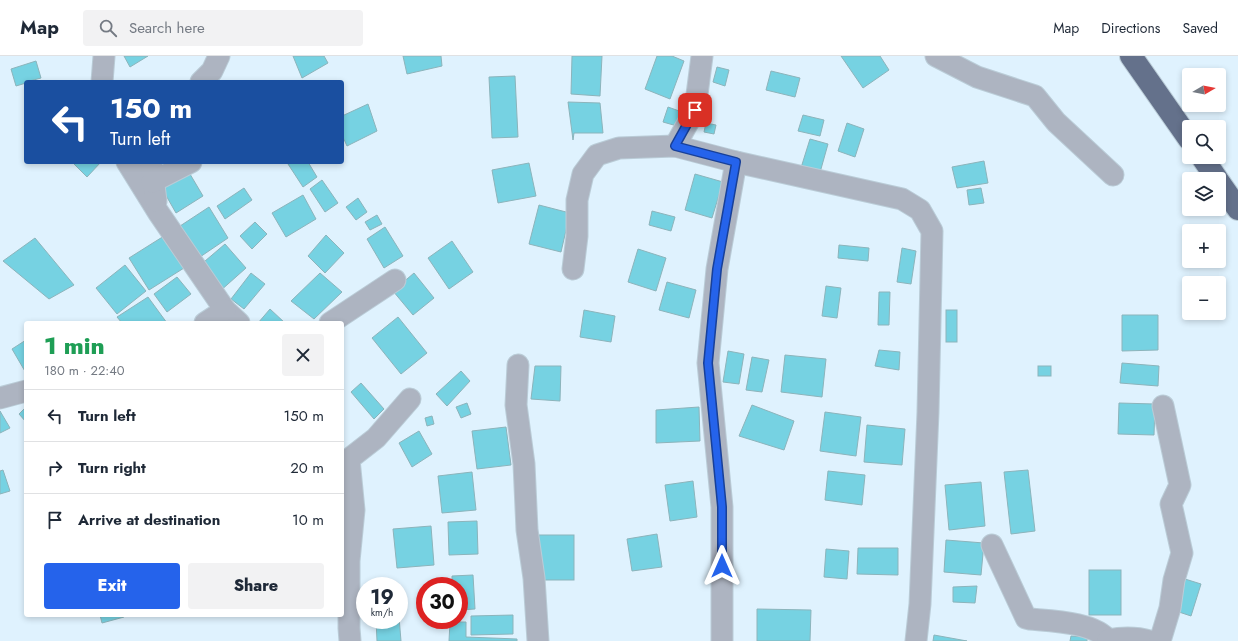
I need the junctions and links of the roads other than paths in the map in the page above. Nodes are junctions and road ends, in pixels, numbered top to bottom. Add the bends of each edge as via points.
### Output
1 (104, 56) edge
2 (219, 56) edge
3 (702, 56) edge
4 (936, 56) edge
5 (1131, 56) edge
6 (102, 80) edge
7 (203, 80) edge
8 (1182, 129) edge
9 (675, 146) junction
10 (736, 162) junction
11 (128, 164) edge
12 (183, 164) edge
13 (152, 172) edge
14 (1113, 175) dead end
15 (1226, 192) edge
16 (1238, 209) edge
17 (158, 212) junction
18 (573, 269) dead end
19 (395, 280) dead end
20 (232, 317) edge
21 (214, 321) edge
22 (333, 321) edge
23 (518, 366) dead end
24 (24, 392) edge
25 (0, 398) edge
26 (410, 399) dead end
27 (1162, 406) dead end
28 (346, 454) edge
29 (992, 545) dead end
30 (1108, 640) edge
31 (350, 641) edge
32 (538, 641) edge
33 (722, 641) edge
34 (916, 641) edge
35 (1150, 641) edge
36 (1160, 641) edge

1 - 6 street
2 - 7 street via 212,71
3 - 9 street via 695,110
4 - 14 street via 976,77 1034,96 1056,122
5 - 8 highway
9 - 10 street
9 - 18 street via 619,148 597,155 583,174 577,200 577,236
10 - 33 street via 717,269 708,363 722,507
10 - 34 street via 902,199 920,210 932,230 928,420
11 - 17 street
12 - 13 street
13 - 17 street
15 - 16 highway
17 - 20 street
19 - 22 street
20 - 21 street
23 - 32 street via 516,405 524,464
24 - 25 street
26 - 28 street via 376,438
27 - 36 street via 1180,485 1171,504 1182,553
28 - 31 street via 354,510 349,561
29 - 30 street via 1026,618 1081,625 1099,632
30 - 35 street via 1142,638

